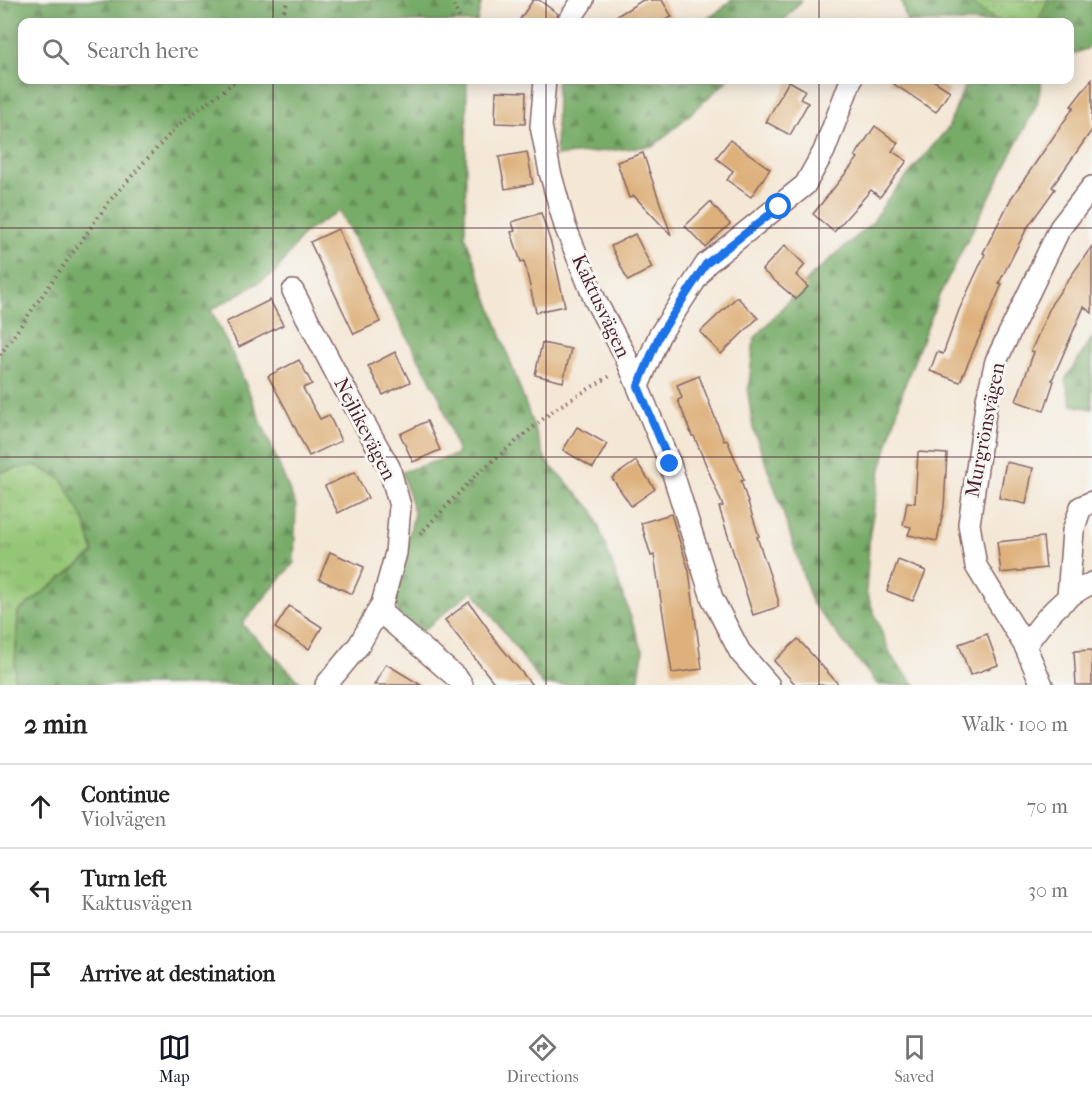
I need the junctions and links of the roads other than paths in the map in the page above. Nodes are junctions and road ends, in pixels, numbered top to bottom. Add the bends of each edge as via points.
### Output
1 (584, 0) edge
2 (571, 18) edge
3 (545, 84) edge
4 (849, 84) edge
5 (1092, 187) edge
6 (293, 291) dead end
7 (638, 386) junction
8 (1092, 502) edge
9 (1092, 583) edge
10 (1068, 597) junction
11 (378, 610) junction
12 (1025, 646) junction
13 (326, 685) edge
14 (462, 685) edge
15 (769, 685) edge
16 (1042, 685) edge

1 - 2 street
3 - 7 street, Kaktusvägen via 541,126 566,226 595,300
4 - 7 street via 824,151 805,185 706,264 659,336
5 - 12 street, Murgrönsvägen via 1060,228 996,361 975,470 969,524 976,566
6 - 11 street, Nejlikevägen via 389,467 400,506 396,553
7 - 15 street, Kaktusvägen via 670,464 712,598 740,652
8 - 10 street via 1081,507 1073,531
9 - 10 street
10 - 12 street via 1042,622
11 - 13 street, Nejlikevägen via 359,645
11 - 14 street
12 - 16 street, Murgrönsvägen

